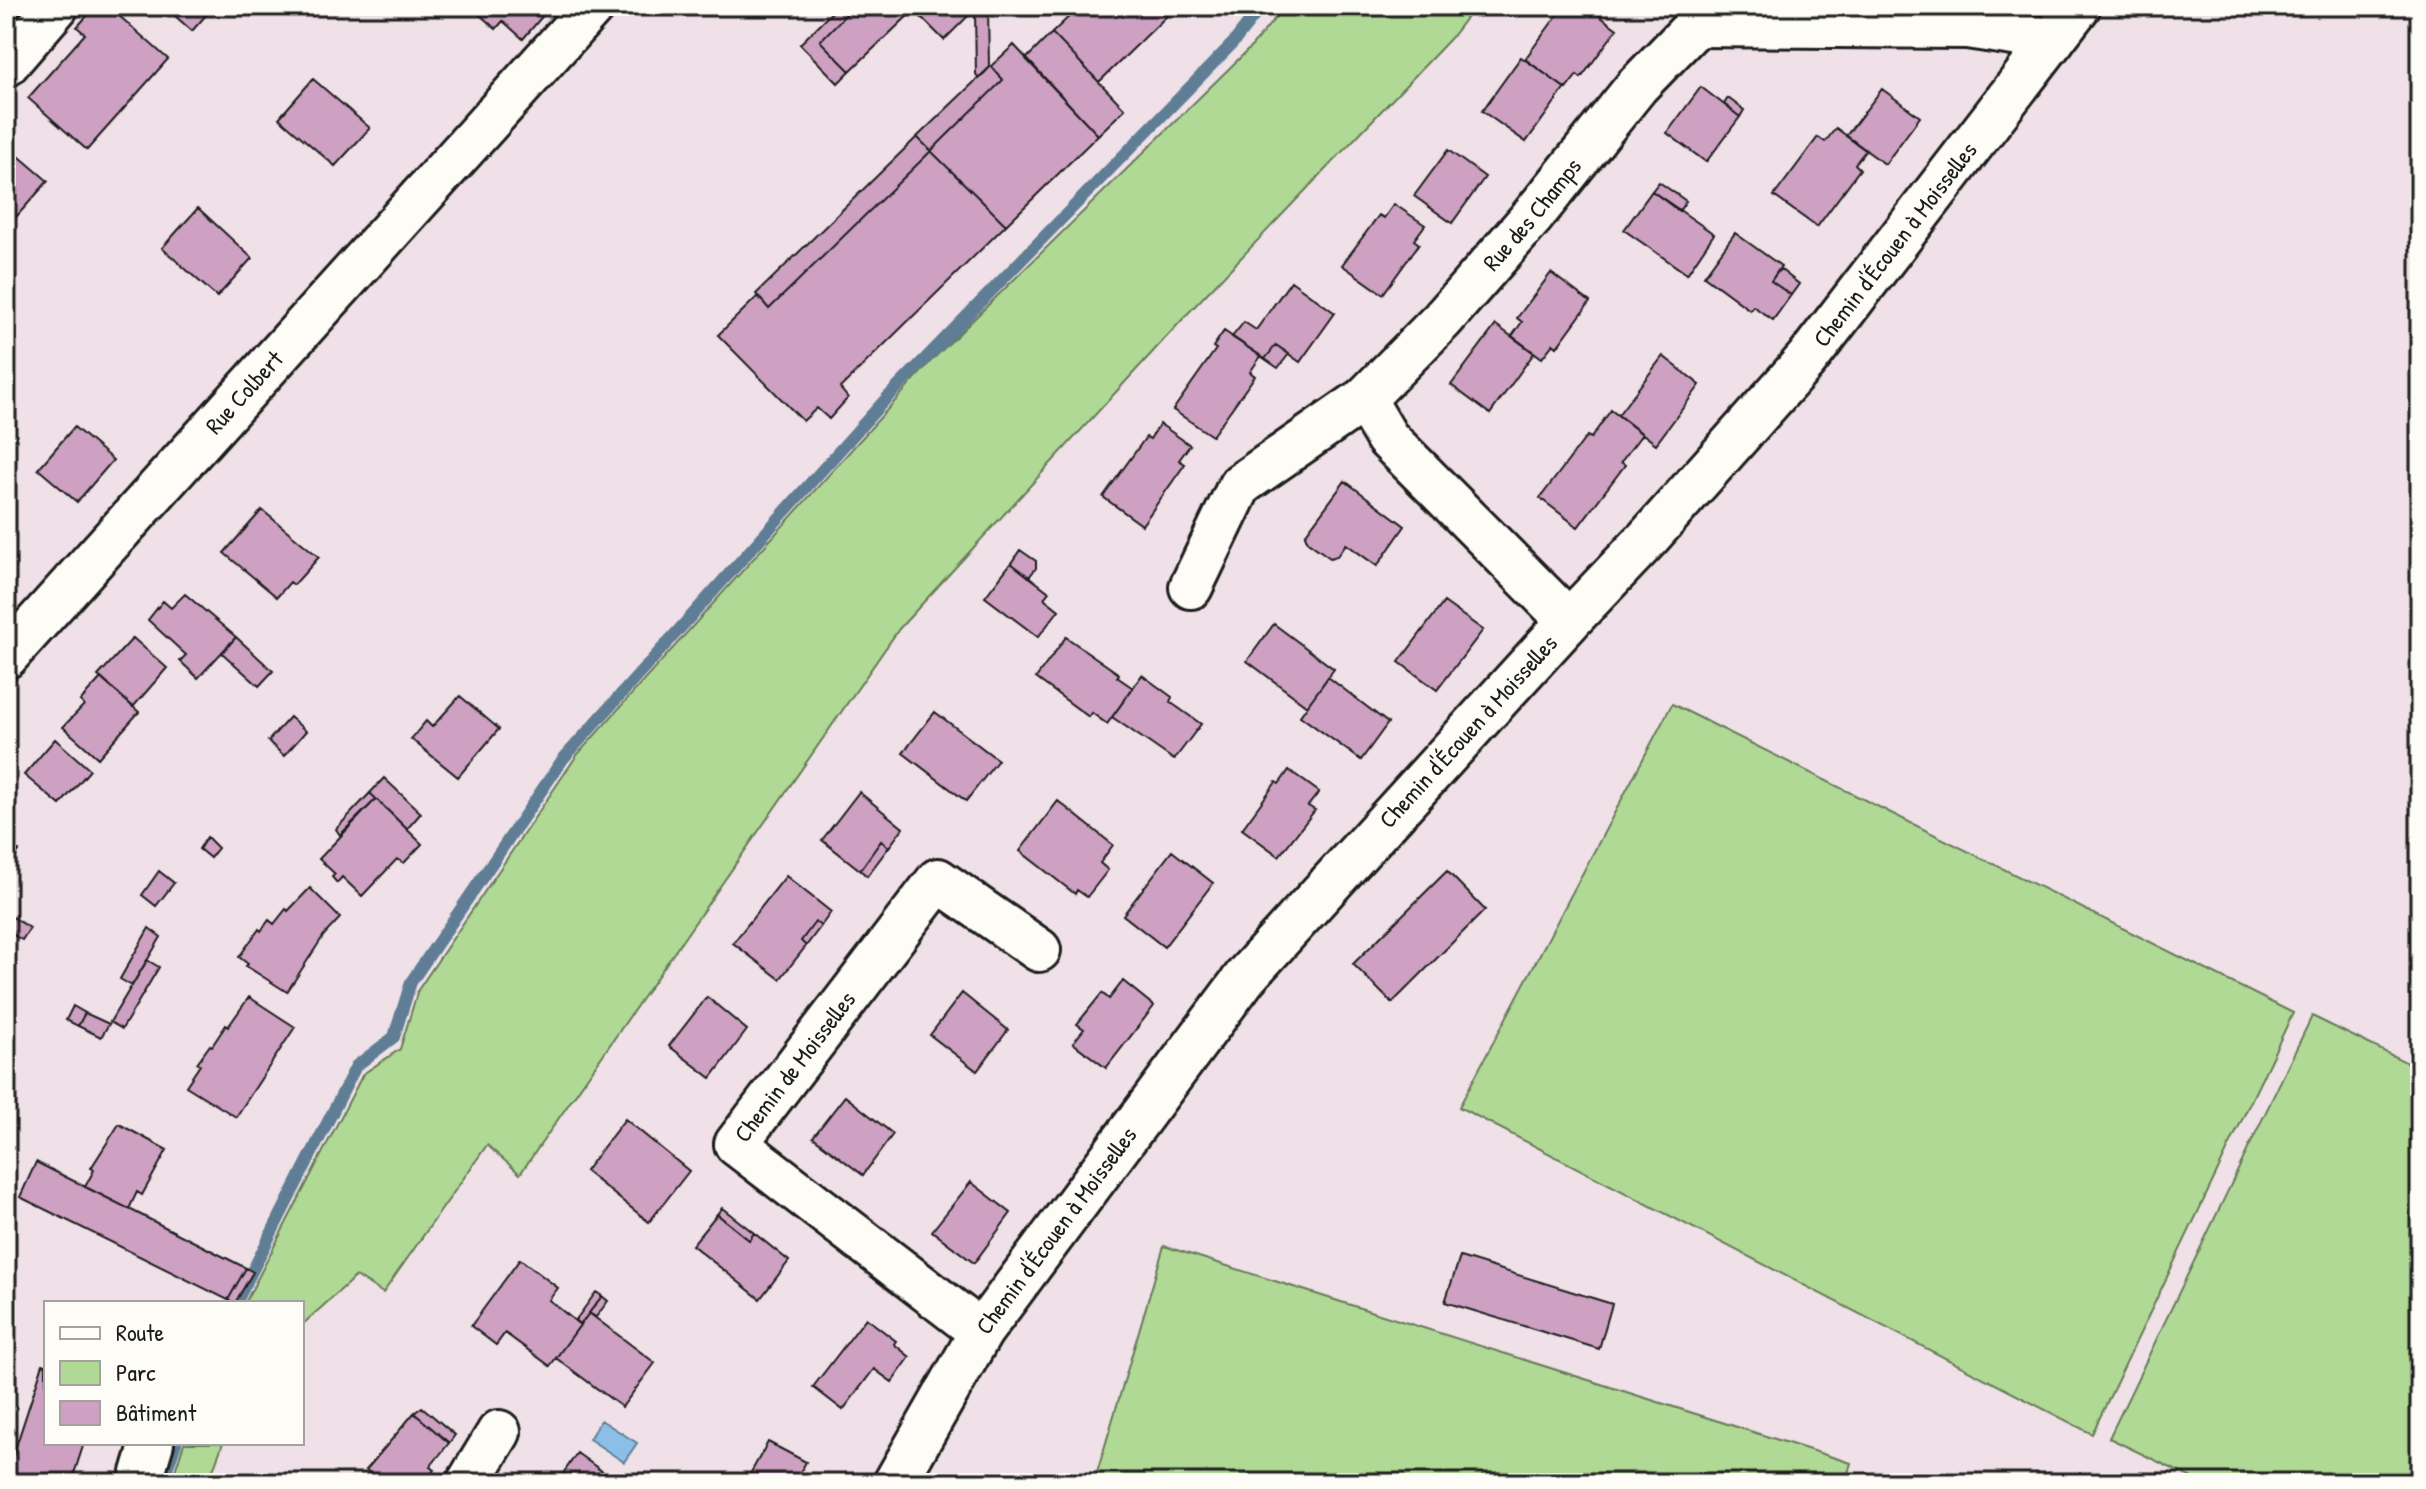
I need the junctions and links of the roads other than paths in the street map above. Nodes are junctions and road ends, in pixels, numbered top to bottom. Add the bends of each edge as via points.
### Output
1 (57, 6) edge
2 (593, 6) edge
3 (2079, 6) edge
4 (1701, 15) edge
5 (2053, 40) junction
6 (6, 65) edge
7 (1364, 399) junction
8 (1191, 587) dead end
9 (1569, 621) junction
10 (6, 657) edge
11 (1039, 950) dead end
12 (981, 1332) junction
13 (499, 1432) dead end
14 (151, 1445) edge
15 (140, 1483) edge
16 (468, 1483) edge
17 (895, 1483) edge

1 - 6 street
2 - 10 street, Rue Colbert
3 - 5 street, Chemin d'Écouen à Moisselles
4 - 5 street, Rue des Champs via 1967,27
4 - 7 street, Rue des Champs via 1442,320
5 - 9 street, Chemin d'Écouen à Moisselles via 1807,359
7 - 8 street, Rue des Champs via 1240,485
7 - 9 street via 1387,438
9 - 12 street, Chemin d'Écouen à Moisselles via 1246,976
11 - 12 street, Chemin de Moisselles via 938,880 736,1144
12 - 17 street, Chemin d'Écouen à Moisselles
13 - 16 street
14 - 15 street

